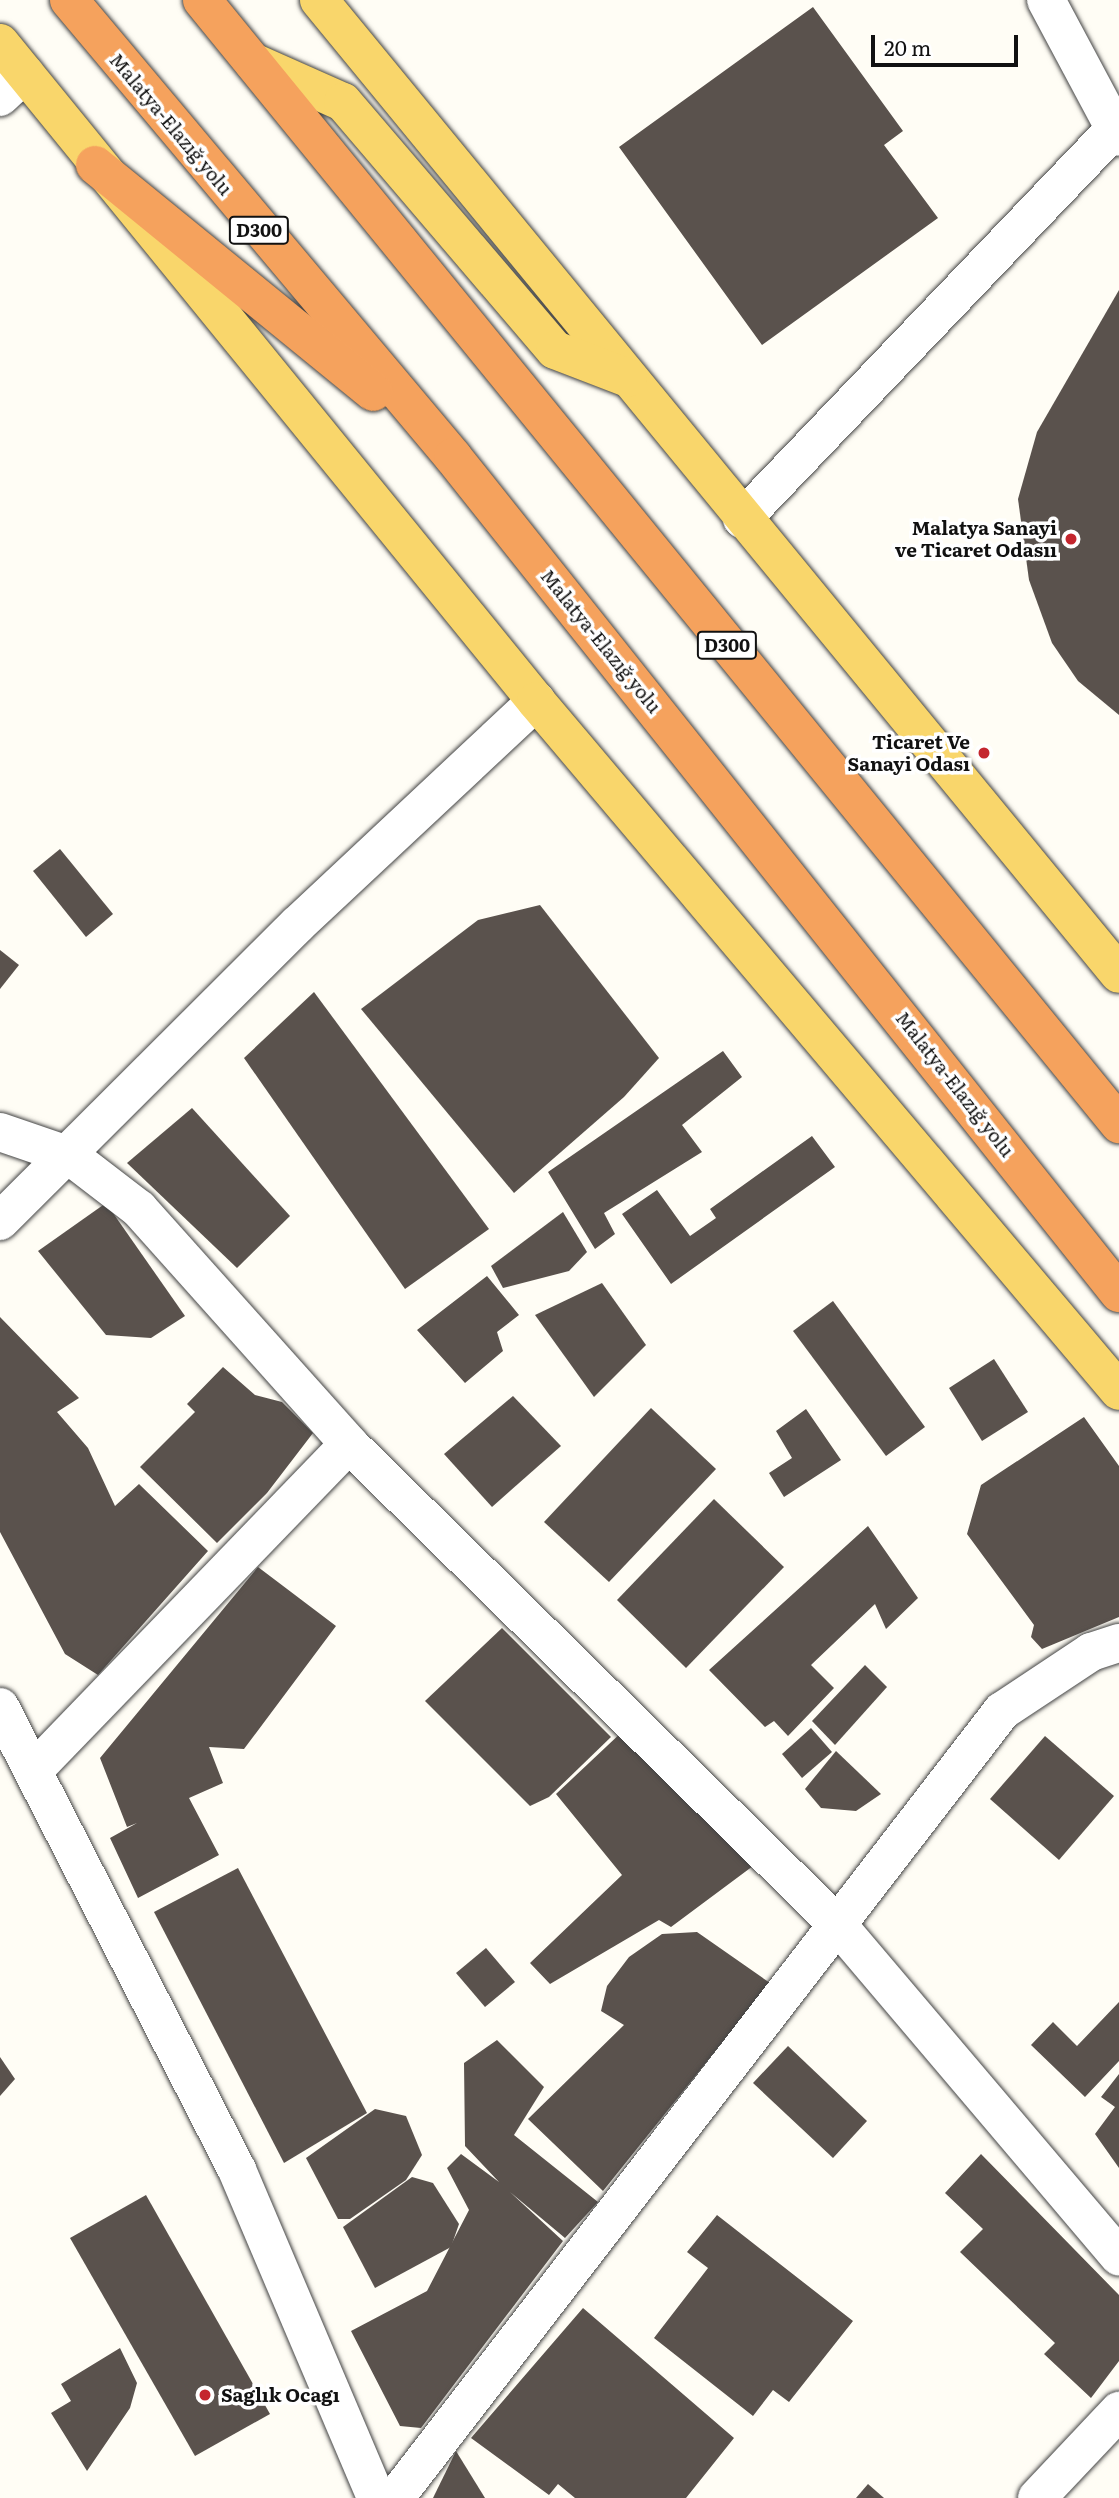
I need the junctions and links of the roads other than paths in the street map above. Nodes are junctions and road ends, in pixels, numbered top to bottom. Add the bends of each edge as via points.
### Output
1 (69, 0) edge
2 (201, 0) edge
3 (319, 0) edge
4 (1046, 0) edge
5 (0, 43) edge
6 (253, 62) junction
7 (12, 85) edge
8 (1115, 134) edge
9 (94, 164) junction
10 (630, 378) junction
11 (453, 457) junction
12 (742, 519) junction
13 (536, 701) junction
14 (1119, 974) edge
15 (1119, 1124) edge
16 (0, 1132) edge
17 (71, 1156) junction
18 (0, 1221) edge
19 (1119, 1293) edge
20 (1119, 1391) edge
21 (349, 1444) junction
22 (1119, 1643) edge
23 (0, 1707) edge
24 (35, 1769) junction
25 (838, 1924) junction
26 (1119, 2256) edge
27 (1119, 2411) edge
28 (376, 2498) edge
29 (395, 2498) edge
30 (1037, 2498) edge

1 - 11 highway, Malatya-Elazığ yolu / D300
2 - 6 highway, D300
3 - 10 main road
4 - 8 street
5 - 7 main road
6 - 10 main road via 343,102 555,351
6 - 15 highway, D300
7 - 9 main road
8 - 12 street
9 - 11 highway
9 - 13 main road
10 - 12 main road
11 - 19 highway, Malatya-Elazığ yolu / D300
12 - 14 main road
13 - 17 street via 297,925
13 - 20 main road
16 - 17 street
17 - 18 street
17 - 21 street via 139,1209
21 - 24 street
21 - 25 street
22 - 25 street via 1091,1652 1002,1711
23 - 24 street
24 - 28 street via 237,2170
25 - 26 street
25 - 29 street
27 - 30 street

